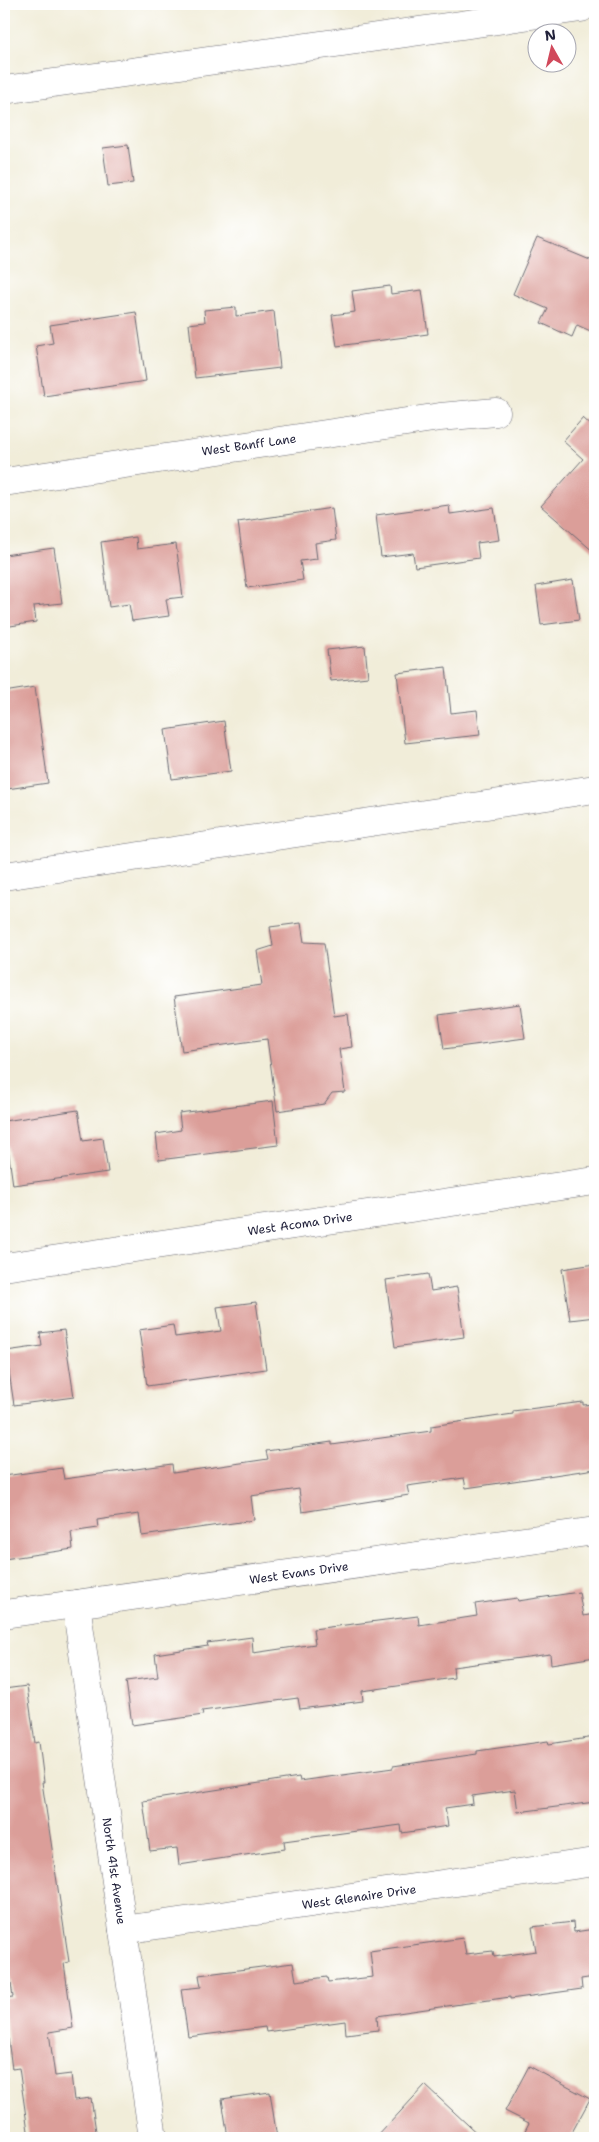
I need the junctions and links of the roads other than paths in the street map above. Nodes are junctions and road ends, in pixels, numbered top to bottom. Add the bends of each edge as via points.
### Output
1 (581, 8) dead end
2 (4, 90) edge
3 (496, 412) dead end
4 (4, 482) edge
5 (595, 789) edge
6 (4, 876) edge
7 (595, 1181) edge
8 (4, 1267) edge
9 (595, 1532) edge
10 (76, 1604) junction
11 (4, 1614) edge
12 (595, 1862) edge
13 (122, 1930) junction
14 (153, 2138) edge

1 - 2 street
3 - 4 street, West Banff Lane via 440,417
5 - 6 street
7 - 8 street, West Acoma Drive
9 - 10 street, West Evans Drive
10 - 11 street, West Evans Drive
10 - 13 street, North 41st Avenue
12 - 13 street, West Glenaire Drive
13 - 14 street, North 41st Avenue

